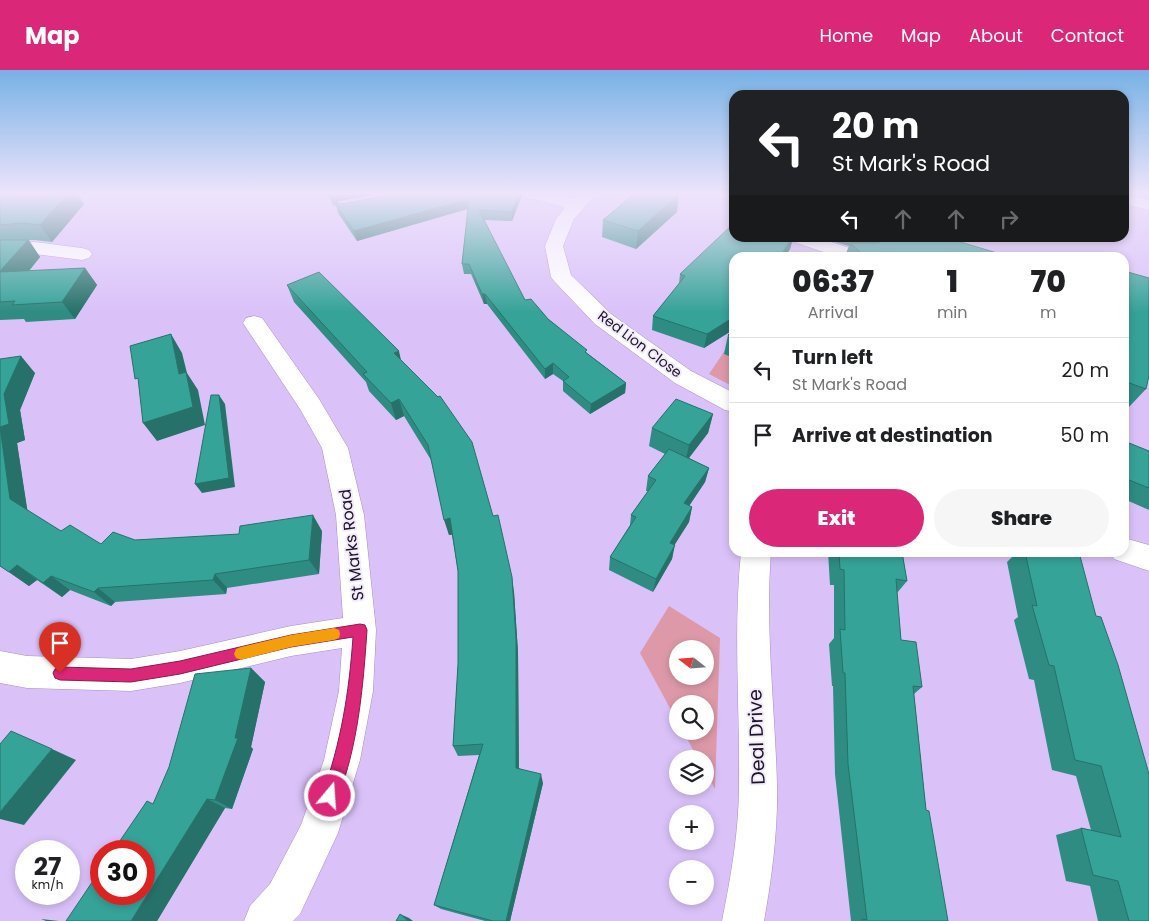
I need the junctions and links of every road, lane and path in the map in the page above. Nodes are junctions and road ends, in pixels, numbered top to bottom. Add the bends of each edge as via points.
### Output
1 (559, 233) edge
2 (813, 242) edge
3 (0, 250) edge
4 (844, 252) edge
5 (82, 254) dead end
6 (254, 324) dead end
7 (729, 401) edge
8 (1129, 552) edge
9 (756, 557) edge
10 (1149, 558) edge
11 (360, 630) junction
12 (0, 667) edge
13 (265, 921) edge
14 (743, 921) edge

1 - 7 street, Red Lion Close via 554,246 561,277 603,319 683,377
2 - 4 street
3 - 5 street via 35,248
6 - 11 street, St Marks Road via 310,405 335,448 350,514
8 - 10 street
9 - 14 street, Deal Drive via 752,607 758,787 754,847
11 - 12 street via 291,641 131,675 36,672
11 - 13 street, St Marks Road via 356,690 342,760 318,833 285,898

